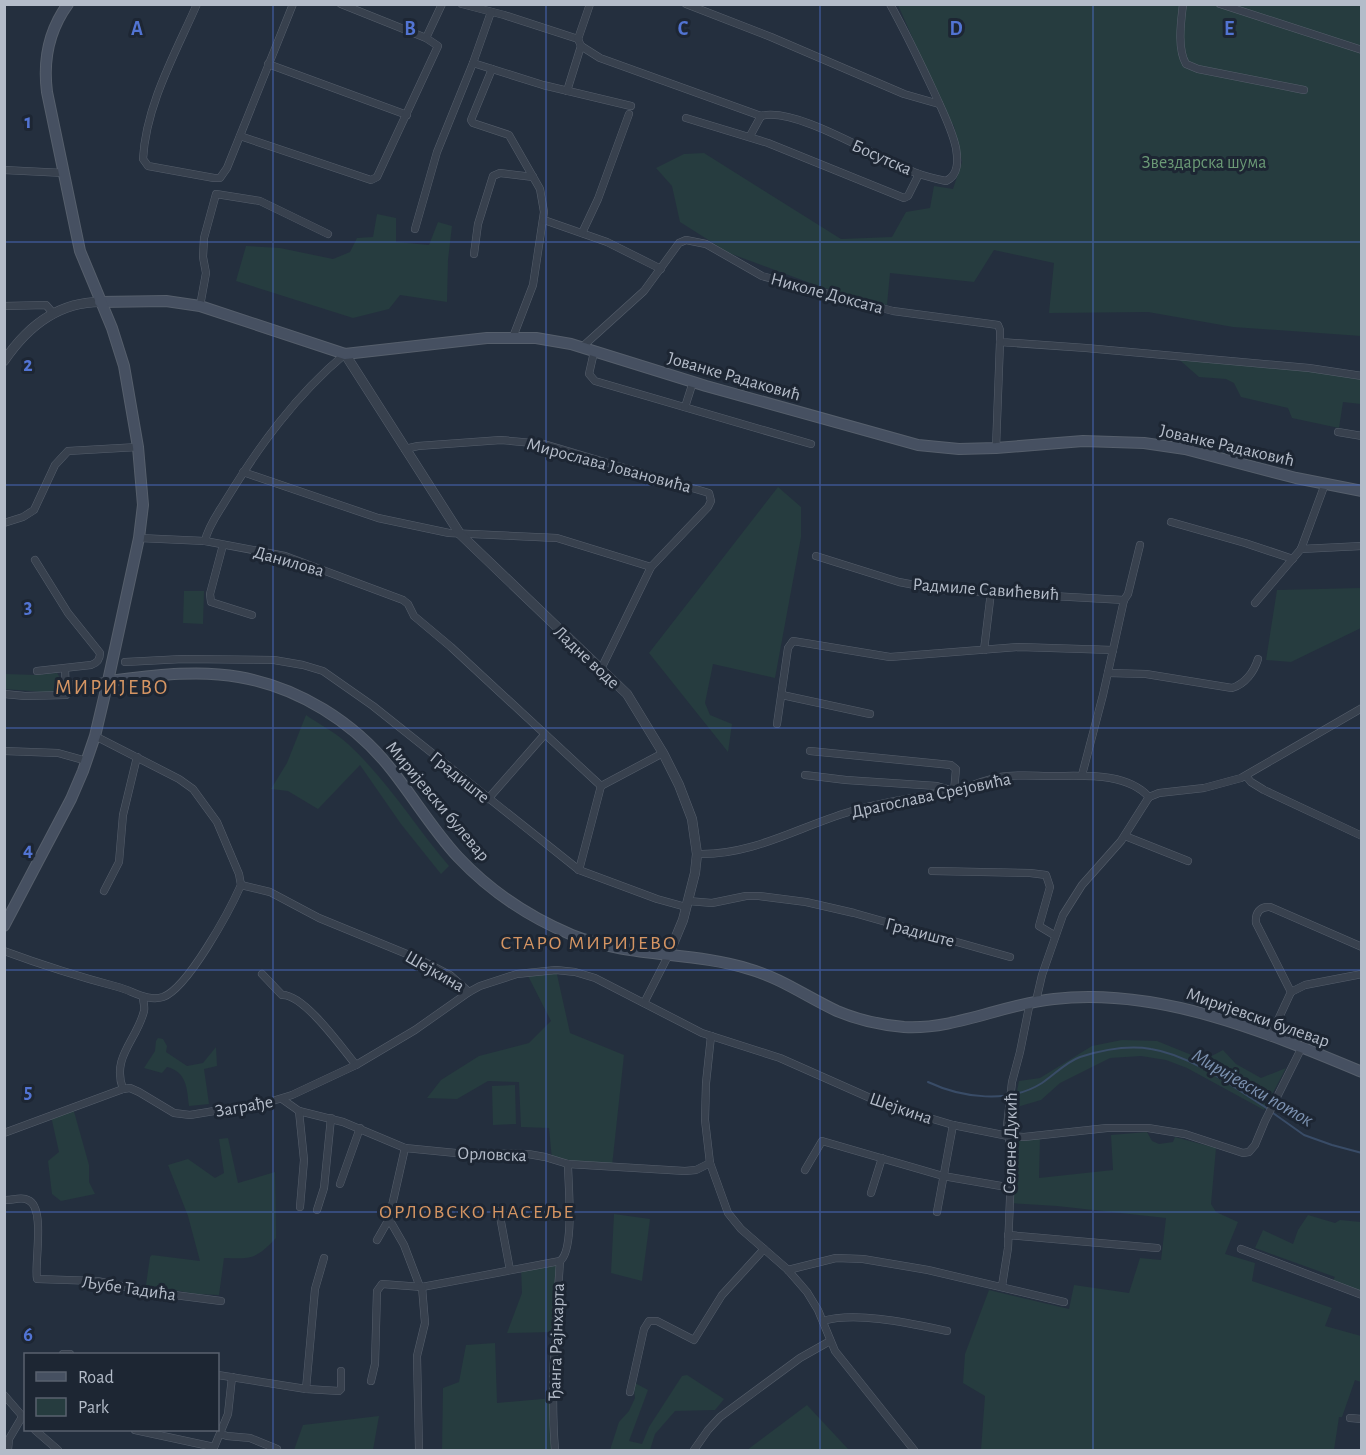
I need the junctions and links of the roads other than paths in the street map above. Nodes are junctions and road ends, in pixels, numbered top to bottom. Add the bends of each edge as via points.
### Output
1 (68, 4) edge
2 (196, 4) edge
3 (293, 4) edge
4 (341, 4) edge
5 (442, 4) edge
6 (462, 4) edge
7 (590, 4) edge
8 (686, 4) edge
9 (890, 4) edge
10 (1183, 4) edge
11 (1220, 4) edge
12 (491, 12) junction
13 (426, 38) junction
14 (579, 42) junction
15 (1362, 50) edge
16 (473, 63) junction
17 (268, 64) junction
18 (492, 69) junction
19 (1304, 90) dead end
20 (567, 91) junction
21 (939, 104) junction
22 (407, 115) junction
23 (761, 116) junction
24 (686, 118) dead end
25 (240, 136) junction
26 (750, 136) junction
27 (4, 170) edge
28 (64, 173) junction
29 (918, 174) junction
30 (533, 177) junction
31 (544, 220) junction
32 (415, 230) dead end
33 (582, 232) junction
34 (328, 234) dead end
35 (474, 254) dead end
36 (661, 269) junction
37 (100, 302) junction
38 (4, 306) edge
39 (200, 306) junction
40 (53, 313) junction
41 (513, 337) junction
42 (1000, 342) junction
43 (581, 348) junction
44 (594, 352) junction
45 (345, 354) junction
46 (4, 361) edge
47 (1362, 376) edge
48 (693, 382) junction
49 (685, 407) junction
50 (1338, 432) dead end
51 (1362, 436) edge
52 (812, 444) dead end
53 (138, 447) junction
54 (996, 448) junction
55 (405, 449) junction
56 (243, 472) junction
57 (1325, 484) junction
58 (1362, 491) edge
59 (1171, 522) dead end
60 (4, 523) edge
61 (460, 534) junction
62 (139, 538) junction
63 (205, 541) junction
64 (223, 544) junction
65 (1140, 545) dead end
66 (1362, 546) edge
67 (1301, 549) junction
68 (816, 556) dead end
69 (1293, 559) junction
70 (35, 560) dead end
71 (651, 567) junction
72 (991, 592) junction
73 (1124, 600) junction
74 (1255, 603) dead end
75 (252, 615) dead end
76 (984, 650) junction
77 (1113, 650) junction
78 (1258, 659) dead end
79 (125, 662) dead end
80 (65, 669) junction
81 (601, 669) junction
82 (37, 671) dead end
83 (1108, 673) junction
84 (108, 681) junction
85 (67, 685) junction
86 (4, 694) edge
87 (782, 695) junction
88 (1362, 708) edge
89 (870, 714) dead end
90 (777, 724) dead end
91 (545, 734) junction
92 (95, 736) junction
93 (4, 751) edge
94 (810, 751) dead end
95 (663, 753) junction
96 (137, 757) junction
97 (87, 761) junction
98 (805, 775) dead end
99 (1082, 775) junction
100 (1246, 776) junction
101 (601, 786) junction
102 (954, 791) junction
103 (1149, 797) junction
104 (488, 799) junction
105 (1125, 836) junction
106 (1362, 836) edge
107 (697, 854) junction
108 (1188, 861) dead end
109 (579, 870) junction
110 (932, 871) dead end
111 (241, 885) junction
112 (104, 891) dead end
113 (687, 904) junction
114 (4, 926) edge
115 (1054, 935) junction
116 (1362, 947) edge
117 (4, 951) edge
118 (668, 956) junction
119 (1010, 957) dead end
120 (262, 974) dead end
121 (1362, 974) edge
122 (468, 992) junction
123 (1291, 992) junction
124 (143, 997) junction
125 (1033, 1002) junction
126 (644, 1003) junction
127 (711, 1036) junction
128 (1270, 1037) junction
129 (1302, 1049) junction
130 (356, 1065) junction
131 (1362, 1072) edge
132 (123, 1089) junction
133 (282, 1099) junction
134 (299, 1111) junction
135 (331, 1118) junction
136 (953, 1125) junction
137 (360, 1128) junction
138 (4, 1133) edge
139 (1008, 1136) junction
140 (405, 1148) junction
141 (882, 1158) junction
142 (710, 1163) junction
143 (568, 1164) junction
144 (805, 1170) dead end
145 (944, 1176) junction
146 (340, 1185) dead end
147 (1001, 1186) dead end
148 (872, 1193) dead end
149 (4, 1200) edge
150 (300, 1207) dead end
151 (317, 1210) dead end
152 (498, 1211) dead end
153 (937, 1212) dead end
154 (389, 1220) junction
155 (1008, 1235) junction
156 (377, 1240) dead end
157 (1157, 1248) dead end
158 (764, 1249) junction
159 (1241, 1249) dead end
160 (324, 1258) dead end
161 (560, 1261) junction
162 (510, 1270) junction
163 (788, 1270) junction
164 (1002, 1286) junction
165 (421, 1287) junction
166 (1362, 1295) edge
167 (221, 1301) dead end
168 (1064, 1302) dead end
169 (823, 1321) junction
170 (947, 1331) dead end
171 (830, 1341) junction
172 (341, 1371) dead end
173 (219, 1375) edge
174 (232, 1377) junction
175 (371, 1381) dead end
176 (306, 1389) junction
177 (630, 1392) dead end
178 (4, 1395) edge
179 (1350, 1418) dead end
180 (24, 1419) edge
181 (1362, 1419) edge
182 (36, 1431) edge
183 (139, 1431) edge
184 (221, 1434) junction
185 (214, 1449) edge
186 (277, 1449) dead end
187 (8, 1450) edge
188 (58, 1450) edge
189 (419, 1450) edge
190 (555, 1450) edge
191 (694, 1450) edge
192 (914, 1450) edge

1 - 28 main road via 52,34 45,69
2 - 25 street via 157,94 143,159 148,166 220,178
3 - 17 street
4 - 13 street
5 - 13 street
6 - 12 street, Босутска
7 - 14 street
8 - 21 street via 904,94
9 - 21 street
10 - 19 street via 1181,42 1186,64
11 - 15 street
12 - 14 street, Босутска
12 - 16 street
13 - 22 street via 438,46
14 - 20 street
14 - 23 street, Босутска via 603,60
16 - 18 street
16 - 32 street via 437,152
17 - 22 street
17 - 25 street
18 - 20 street
18 - 30 street via 471,120 509,135
20 - 33 street via 630,110
21 - 29 street, Босутска via 956,148 956,169 946,181
22 - 25 street via 378,175 371,180
23 - 26 street
23 - 29 street, Босутска via 796,118
24 - 26 street
26 - 29 street via 900,197 908,196
27 - 28 street
28 - 37 main road via 80,251
30 - 31 street via 542,194
30 - 35 street via 500,173 494,176 478,224
31 - 33 street
31 - 41 street via 533,285
33 - 36 street
34 - 39 street via 261,201 216,194 204,238 206,273
36 - 42 street, Николе Доксата via 681,241 700,242 714,246 762,276 893,311 998,325
36 - 43 street, Николе Доксата via 644,291
37 - 39 main road, Јованке Радаковић via 166,301
37 - 40 street via 78,304
37 - 53 main road via 122,356
38 - 40 street via 42,304
39 - 45 main road, Јованке Радаковић
40 - 46 street via 26,333
41 - 43 main road, Јованке Радаковић via 548,339
41 - 45 main road, Јованке Радаковић
42 - 47 street via 1309,368
42 - 54 street
43 - 44 main road, Јованке Радаковић
44 - 48 main road, Јованке Радаковић
44 - 49 street via 589,374 595,381
45 - 55 street, Ладне воде
45 - 56 street via 279,421
48 - 49 street
48 - 54 main road, Јованке Радаковић via 901,442 937,448
49 - 52 street
50 - 51 street
53 - 60 street via 68,451 55,465 34,510
53 - 62 main road via 143,493
54 - 57 main road, Јованке Радаковић via 1083,441 1144,443 1185,449
55 - 61 street, Ладне воде
55 - 71 street, Мирослава Јовановића via 501,440 544,444 705,491 710,497 708,507
56 - 61 street via 378,518
56 - 63 street
57 - 58 main road, Јованке Радаковић
57 - 67 street
59 - 69 street
61 - 71 street via 556,538
61 - 81 street, Ладне воде
62 - 63 street, Данилова
62 - 84 main road
63 - 64 street, Данилова
64 - 75 street via 211,602
64 - 91 street, Данилова via 285,556 403,600 414,616
65 - 73 street
66 - 67 street
67 - 69 street
68 - 72 street, Радмиле Савићевић via 923,587
69 - 74 street
70 - 80 street via 68,613 100,653 98,662
71 - 81 street
72 - 73 street, Радмиле Савићевић
72 - 76 street
73 - 77 street
76 - 77 street
76 - 87 street via 890,657 794,642 788,648
77 - 83 street
78 - 83 street via 1242,683 1232,688 1154,675
79 - 104 street, Градиште via 274,660 315,668 348,687
80 - 82 street
80 - 85 street
81 - 95 street, Ладне воде via 632,700
83 - 99 street
84 - 85 street
84 - 92 main road
84 - 118 main road, Миријевски булевар via 225,675 295,694 338,719 370,746 458,856 517,906 581,938 623,950
85 - 86 street via 66,695
87 - 89 street
87 - 90 street
88 - 100 street
91 - 101 street, Данилова
91 - 104 street
92 - 96 street
92 - 97 main road
93 - 97 street via 58,753
94 - 102 street via 951,765 956,769
95 - 101 street
95 - 107 street, Ладне воде via 692,819
96 - 111 street via 187,784 200,797 222,832
96 - 112 street via 123,815 119,862
97 - 114 main road via 75,792
98 - 102 street via 937,786
99 - 102 street, Драгослава Срејовића via 1005,776
99 - 103 street, Драгослава Срејовића via 1120,781
100 - 103 street
100 - 106 street via 1264,790
101 - 109 street
102 - 107 street, Драгослава Срејовића via 850,811 756,847 726,854
103 - 105 street, Селене Дукић
104 - 109 street, Градиште
105 - 108 street
105 - 115 street, Селене Дукић via 1076,894
107 - 113 street, Ладне воде
109 - 113 street, Градиште via 657,899
110 - 115 street via 1043,874 1050,887 1039,926
111 - 122 street, Шејкина via 270,892 319,918 419,959 450,975
111 - 124 street via 204,951 180,984 162,997
113 - 118 street, Ладне воде
113 - 119 street, Градиште via 746,896 806,902
115 - 125 street, Селене Дукић
116 - 123 street via 1270,907 1263,908 1256,923
117 - 124 street
118 - 125 main road, Миријевски булевар via 750,969 837,1011 887,1025 930,1027
118 - 126 street, Ладне воде
120 - 130 street via 282,995 291,996 316,1017
121 - 123 street via 1305,985
122 - 126 street, Шејкина via 517,974 556,970 595,978
122 - 130 street, Заграђе
123 - 128 street
124 - 132 street via 142,1017 119,1066
125 - 128 main road, Миријевски булевар via 1083,997 1148,1001
125 - 139 street, Селене Дукић via 1011,1088
126 - 127 street, Шејкина
127 - 136 street, Шејкина via 780,1058 886,1105
127 - 142 street via 705,1100
128 - 129 main road, Миријевски булевар
129 - 131 main road, Миријевски булевар
129 - 139 street, Шејкина via 1250,1152 1148,1128
130 - 133 street, Заграђе
132 - 133 street, Заграђе via 139,1092 177,1114
132 - 138 street
133 - 134 street, Орловска
134 - 135 street, Орловска
134 - 150 street via 304,1160
135 - 137 street, Орловска
135 - 151 street via 324,1188
136 - 139 street, Шејкина
136 - 145 street
137 - 140 street, Орловска
137 - 146 street
139 - 155 street, Селене Дукић
140 - 143 street, Орловска via 528,1154
140 - 154 street
141 - 144 street via 822,1141
141 - 145 street
141 - 148 street
142 - 143 street, Орловска via 685,1171
142 - 158 street via 731,1219
143 - 161 street, Ђанга Рајнхарта via 567,1250
145 - 147 street
145 - 153 street
149 - 167 street, Љубе Тадића via 25,1199 35,1206 37,1279 97,1281
152 - 162 street
154 - 156 street
154 - 165 street
155 - 157 street
155 - 164 street, Селене Дукић
158 - 163 street
158 - 177 street via 722,1295 694,1340 657,1321 649,1322
159 - 166 street
160 - 176 street via 315,1289
161 - 162 street
161 - 190 street, Ђанга Рајнхарта
162 - 165 street
163 - 164 street via 836,1258 863,1259
163 - 169 street via 812,1299
164 - 168 street
165 - 175 street via 384,1284 378,1288
165 - 189 street via 425,1308 417,1356
169 - 170 street via 886,1319
169 - 171 street
171 - 191 street via 800,1358 720,1417
171 - 192 street
172 - 176 street via 340,1390
173 - 174 street
174 - 176 street
174 - 184 street via 228,1414
178 - 180 street
179 - 181 street
180 - 187 street via 9,1439
182 - 188 street
183 - 185 street
184 - 185 street
184 - 186 street via 250,1438

